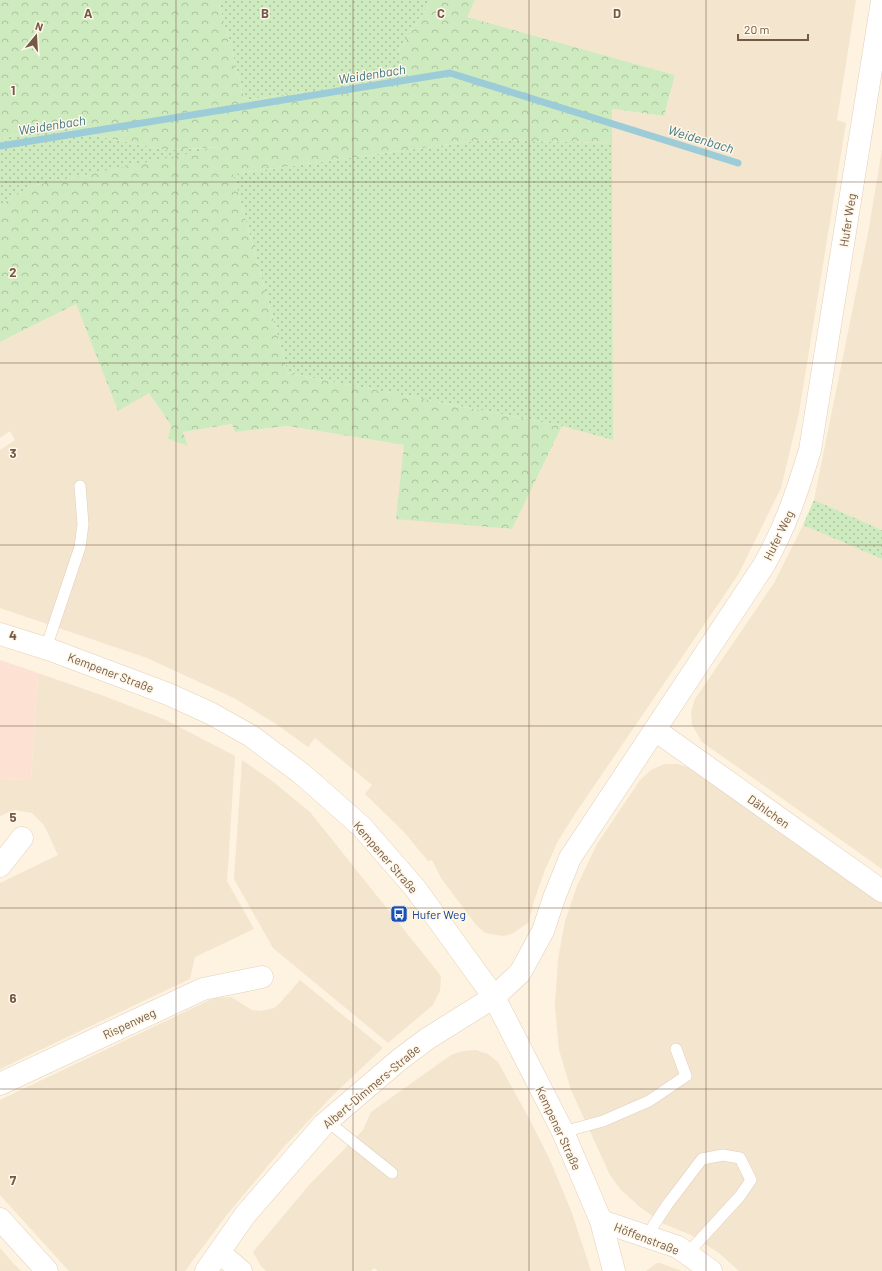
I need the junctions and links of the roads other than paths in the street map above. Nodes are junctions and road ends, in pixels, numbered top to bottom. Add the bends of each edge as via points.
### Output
1 (882, 1) edge
2 (80, 486) dead end
3 (0, 634) edge
4 (46, 648) junction
5 (655, 730) junction
6 (22, 838) dead end
7 (0, 866) edge
8 (882, 891) edge
9 (262, 977) dead end
10 (494, 997) junction
11 (676, 1049) dead end
12 (0, 1084) edge
13 (327, 1121) junction
14 (562, 1132) junction
15 (392, 1172) dead end
16 (0, 1219) edge
17 (601, 1221) junction
18 (646, 1237) junction
19 (220, 1253) junction
20 (687, 1254) junction
21 (47, 1271) edge
22 (206, 1271) edge
23 (241, 1271) edge
24 (614, 1271) edge
25 (711, 1271) edge

1 - 5 street, Hufer Weg via 810,450 795,500 764,565
2 - 4 lane via 83,524 80,546
3 - 4 street, Kempener Straße
4 - 10 street, Kempener Straße via 168,694 210,713 251,736 302,774 362,827 415,888
5 - 8 street, Dählchen
5 - 10 street, Hufer Weg via 570,858 533,952 520,972
6 - 7 street
9 - 12 street, Rispenweg via 203,989
10 - 13 street, Albert-Dimmers-Straße via 399,1060
10 - 14 street, Kempener Straße
11 - 14 lane via 686,1076 649,1101 604,1122
13 - 15 lane
13 - 19 street, Albert-Dimmers-Straße via 245,1215
14 - 17 street, Kempener Straße
16 - 21 street
17 - 18 street, Höffenstraße
17 - 24 street, Kempener Straße
18 - 20 street, Höffenstraße via 678,1247
18 - 20 lane via 702,1159 723,1154 740,1158 751,1180 740,1196
19 - 22 street, Albert-Dimmers-Straße
19 - 23 street
20 - 25 street, Höffenstraße

